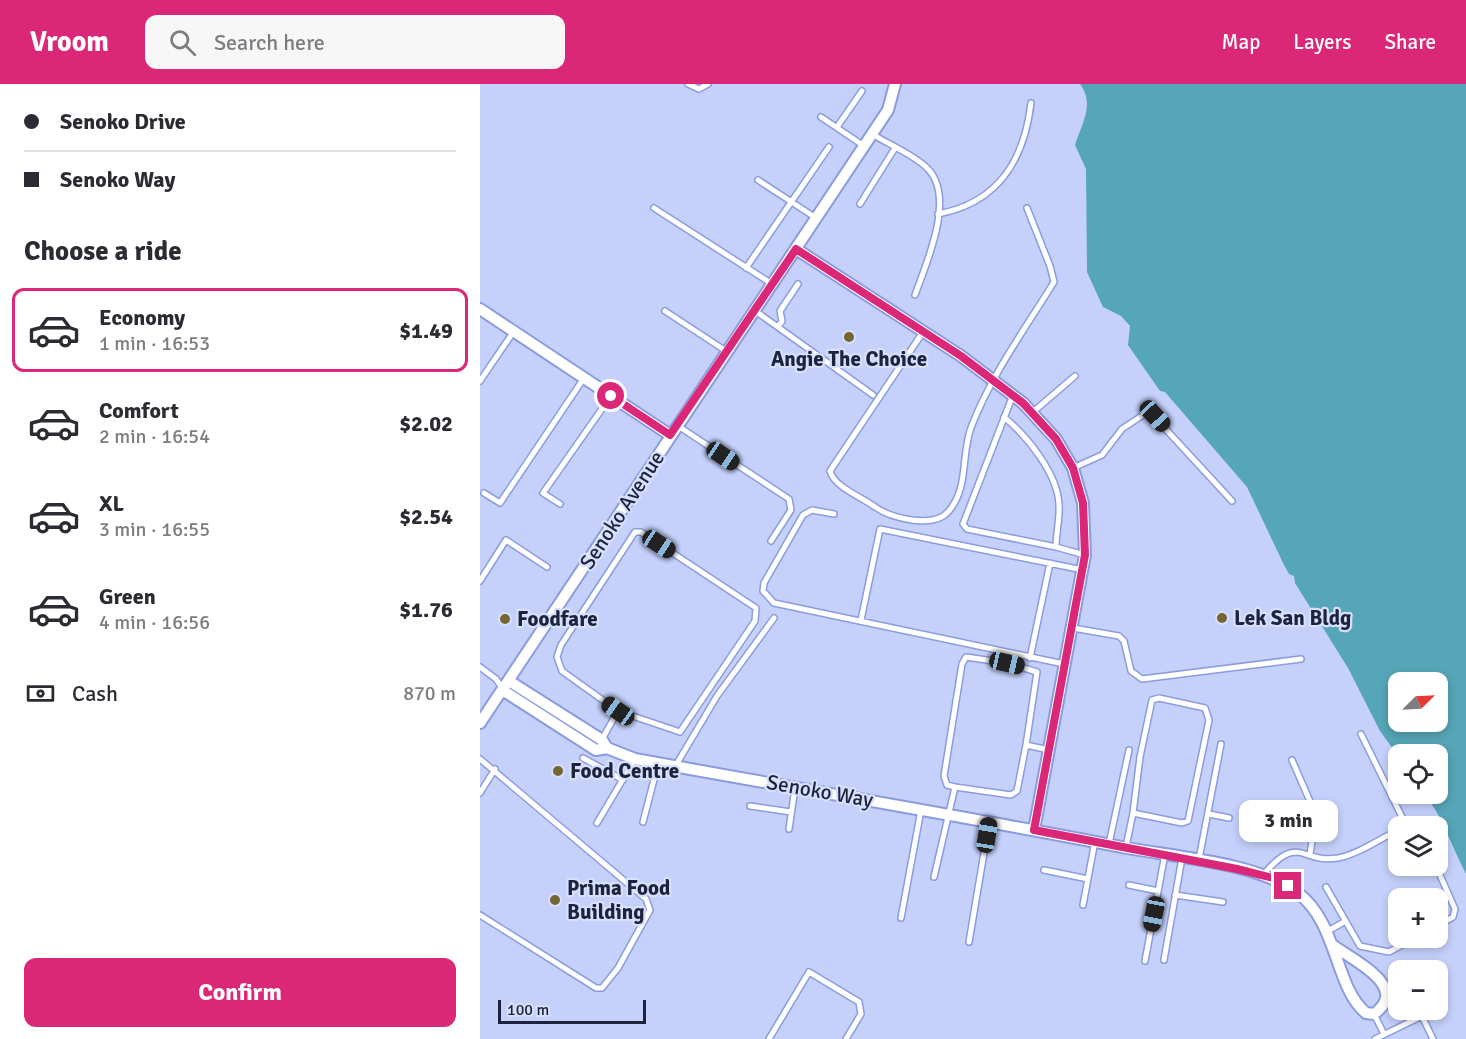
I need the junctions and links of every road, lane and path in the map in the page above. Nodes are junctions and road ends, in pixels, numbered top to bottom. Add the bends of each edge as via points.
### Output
1 (688, 84) edge
2 (708, 84) edge
3 (895, 84) edge
4 (862, 91) dead end
5 (1030, 103) dead end
6 (821, 117) dead end
7 (837, 127) junction
8 (872, 134) junction
9 (864, 146) junction
10 (829, 147) dead end
11 (895, 148) junction
12 (758, 180) dead end
13 (791, 202) junction
14 (860, 204) dead end
15 (654, 207) dead end
16 (1027, 208) dead end
17 (938, 214) junction
18 (816, 218) junction
19 (796, 249) junction
20 (746, 268) junction
21 (772, 284) junction
22 (798, 284) dead end
23 (915, 295) dead end
24 (480, 309) edge
25 (754, 310) junction
26 (665, 311) dead end
27 (778, 327) junction
28 (514, 331) junction
29 (923, 332) junction
30 (726, 351) junction
31 (1075, 376) dead end
32 (584, 378) junction
33 (993, 380) junction
34 (480, 381) edge
35 (873, 395) dead end
36 (1012, 395) junction
37 (611, 396) junction
38 (1033, 412) junction
39 (1004, 417) junction
40 (677, 425) junction
41 (670, 435) junction
42 (1073, 468) junction
43 (484, 493) dead end
44 (1232, 501) dead end
45 (560, 504) dead end
46 (834, 514) dead end
47 (771, 541) dead end
48 (1056, 547) junction
49 (1085, 555) junction
50 (1050, 563) junction
51 (547, 567) dead end
52 (1084, 570) junction
53 (480, 581) edge
54 (774, 618) dead end
55 (861, 620) junction
56 (1072, 628) junction
57 (1030, 658) junction
58 (1301, 659) dead end
59 (1066, 664) junction
60 (480, 667) edge
61 (496, 679) junction
62 (506, 686) junction
63 (618, 711) junction
64 (480, 723) edge
65 (1361, 735) dead end
66 (1221, 744) dead end
67 (1026, 745) junction
68 (602, 746) junction
69 (1049, 750) junction
70 (1129, 750) dead end
71 (583, 758) dead end
72 (480, 759) edge
73 (635, 759) junction
74 (1292, 760) dead end
75 (658, 764) junction
76 (675, 767) junction
77 (495, 769) junction
78 (623, 780) junction
79 (796, 787) junction
80 (955, 787) junction
81 (480, 793) edge
82 (750, 806) dead end
83 (921, 808) junction
84 (791, 812) junction
85 (1133, 813) junction
86 (949, 814) junction
87 (1209, 814) junction
88 (1402, 816) edge
89 (1229, 818) dead end
90 (989, 821) junction
91 (643, 822) dead end
92 (597, 823) dead end
93 (789, 829) dead end
94 (1034, 830) junction
95 (1388, 835) edge
96 (1095, 841) junction
97 (1109, 844) junction
98 (1126, 847) junction
99 (1165, 854) junction
100 (1310, 854) junction
101 (1182, 858) junction
102 (1199, 861) junction
103 (1044, 870) dead end
104 (1263, 875) junction
105 (934, 877) dead end
106 (1088, 879) junction
107 (1129, 885) dead end
108 (1326, 887) dead end
109 (1158, 891) junction
110 (1448, 893) edge
111 (1175, 895) junction
112 (1223, 902) dead end
113 (1083, 904) dead end
114 (480, 915) edge
115 (901, 918) dead end
116 (1448, 920) edge
117 (1344, 922) junction
118 (1326, 932) junction
119 (969, 942) dead end
120 (1334, 946) junction
121 (1392, 948) edge
122 (1164, 960) dead end
123 (1145, 961) dead end
124 (1388, 988) edge
125 (1385, 989) junction
126 (1374, 1014) junction
127 (1409, 1020) edge
128 (1424, 1020) edge
129 (1384, 1034) junction
130 (769, 1039) edge
131 (846, 1039) edge
132 (1375, 1039) edge
133 (1433, 1039) edge

1 - 2 lane via 699,89
3 - 8 street, Senoko Avenue via 888,110
4 - 7 lane
5 - 17 lane via 1022,147 999,185 961,210
6 - 7 lane
7 - 9 lane
8 - 9 street, Senoko Avenue
8 - 11 lane
9 - 18 street, Senoko Avenue
10 - 13 lane
11 - 14 lane
11 - 17 lane via 928,169 938,194
12 - 13 lane
13 - 18 lane
13 - 20 lane
15 - 20 lane
16 - 33 lane via 1054,282
17 - 23 lane via 937,232
18 - 19 street, Senoko Avenue
19 - 21 street, Senoko Avenue
19 - 29 street
20 - 21 lane
21 - 25 street, Senoko Avenue
22 - 27 lane via 780,311 782,321
24 - 28 street
25 - 27 lane
25 - 30 street, Senoko Avenue
26 - 30 lane
27 - 35 lane
28 - 32 street
28 - 34 lane
29 - 33 street
29 - 33 lane via 830,471 835,480 881,512 932,521 947,513 962,488 971,428
30 - 40 street, Senoko Avenue
31 - 38 lane
32 - 37 street
32 - 43 lane via 500,503
33 - 36 street
36 - 38 street
36 - 39 lane
37 - 41 street
37 - 45 lane via 543,494
38 - 42 street via 1056,439
39 - 48 lane via 1036,451 1050,476 1059,504
39 - 48 lane via 962,519 964,527
40 - 41 street, Senoko Avenue
40 - 47 lane via 789,499 791,510
41 - 62 street, Senoko Avenue
42 - 44 lane via 1102,455 1122,429 1149,411
42 - 49 street via 1083,503
46 - 55 lane via 812,510 803,515 764,583 764,591 774,603
48 - 49 lane
49 - 52 street
50 - 52 lane
50 - 55 lane via 880,528
50 - 57 lane
51 - 53 lane via 507,540
52 - 56 street
54 - 76 lane via 717,696
55 - 57 lane
56 - 58 lane via 1119,636 1124,641 1131,671 1142,679
56 - 59 street
57 - 59 lane
59 - 69 street
60 - 61 lane, Senoko Way
61 - 62 lane, Senoko Way
61 - 62 lane, Senoko Way
62 - 64 street, Senoko Avenue
62 - 68 street, Senoko Way
63 - 63 lane via 675,732 684,729 757,616 756,608 638,531 632,534 557,657 562,671
63 - 68 lane
65 - 88 lane
66 - 87 lane
67 - 69 lane
67 - 80 lane via 1015,793 1007,796
67 - 80 lane via 1037,672 966,657 944,776 947,785
68 - 73 street, Senoko Way
69 - 94 street
70 - 97 lane
71 - 78 lane
72 - 77 lane
73 - 75 street, Senoko Way
73 - 78 lane
74 - 100 lane via 1316,815
75 - 76 street, Senoko Way
75 - 91 lane
76 - 79 street, Senoko Way
77 - 81 lane
77 - 114 lane via 512,789 646,899 650,910 606,986 596,988
78 - 92 lane
79 - 83 street, Senoko Way
79 - 84 lane
80 - 86 lane
82 - 84 lane
83 - 86 street, Senoko Way
83 - 115 lane
84 - 93 lane
85 - 85 lane via 1152,700 1159,698 1205,708 1209,720 1188,821
85 - 98 lane
86 - 90 street, Senoko Way
86 - 105 lane
87 - 89 lane
87 - 102 lane
90 - 94 street, Senoko Way
90 - 119 lane
94 - 96 street, Senoko Way
95 - 100 lane via 1341,858
96 - 97 street, Senoko Way
96 - 106 lane
97 - 98 street, Senoko Way
98 - 99 street, Senoko Way
99 - 101 street, Senoko Way
99 - 109 lane
100 - 104 lane via 1288,853
101 - 102 street, Senoko Way
101 - 111 lane
102 - 104 street, Senoko Way
103 - 106 lane
104 - 118 street, Senoko Way via 1300,894 1316,912
106 - 113 lane
107 - 109 lane
108 - 117 lane
109 - 123 lane
110 - 116 lane via 1455,909
111 - 112 lane
111 - 122 lane
117 - 118 lane
117 - 121 lane via 1356,944 1383,952
118 - 120 street, Senoko Way
120 - 125 street, Senoko Way via 1374,973
120 - 126 street, Senoko Way via 1353,1000 1366,1013
124 - 125 lane
125 - 126 street via 1387,1002
126 - 129 lane
127 - 129 lane
128 - 133 lane
129 - 132 lane
130 - 131 lane via 809,972 856,999 861,1006 861,1014

